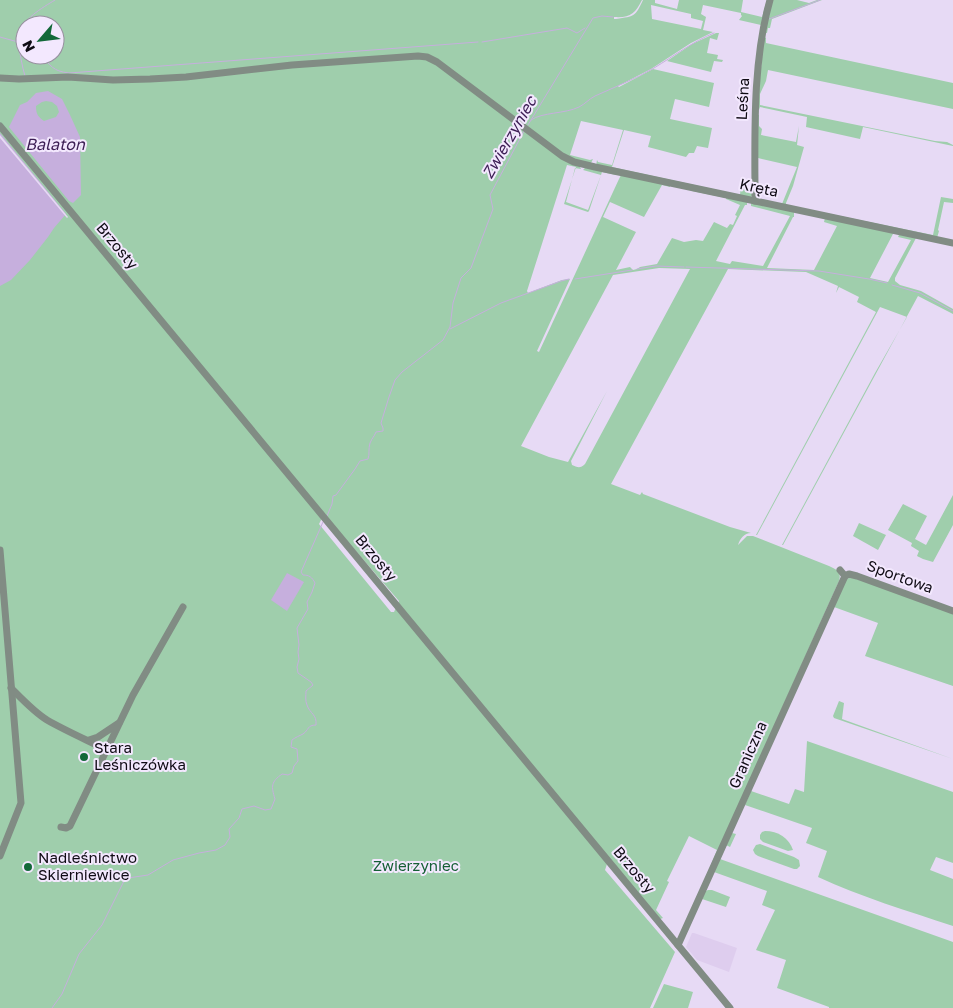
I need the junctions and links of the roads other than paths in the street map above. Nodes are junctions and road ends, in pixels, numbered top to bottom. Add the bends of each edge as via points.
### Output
1 (770, 0) edge
2 (0, 78) edge
3 (0, 126) edge
4 (755, 201) junction
5 (953, 243) edge
6 (0, 550) edge
7 (842, 573) joint
8 (182, 607) dead end
9 (953, 610) edge
10 (11, 688) junction
11 (119, 723) junction
12 (89, 740) junction
13 (107, 750) junction
14 (61, 827) dead end
15 (0, 856) edge
16 (678, 945) junction
17 (730, 1008) edge

1 - 4 street, Leśna via 756,90
2 - 4 street, Kręta via 150,79 292,65 428,57 574,162
3 - 16 street, Brzosty
4 - 5 street, Kręta
6 - 10 street
7 - 9 street, Sportowa
7 - 16 street, Graniczna
8 - 11 street
10 - 12 street via 45,718
10 - 15 street via 20,803
11 - 12 street
11 - 13 street
12 - 13 street
13 - 14 street via 70,826
16 - 17 street, Brzosty

